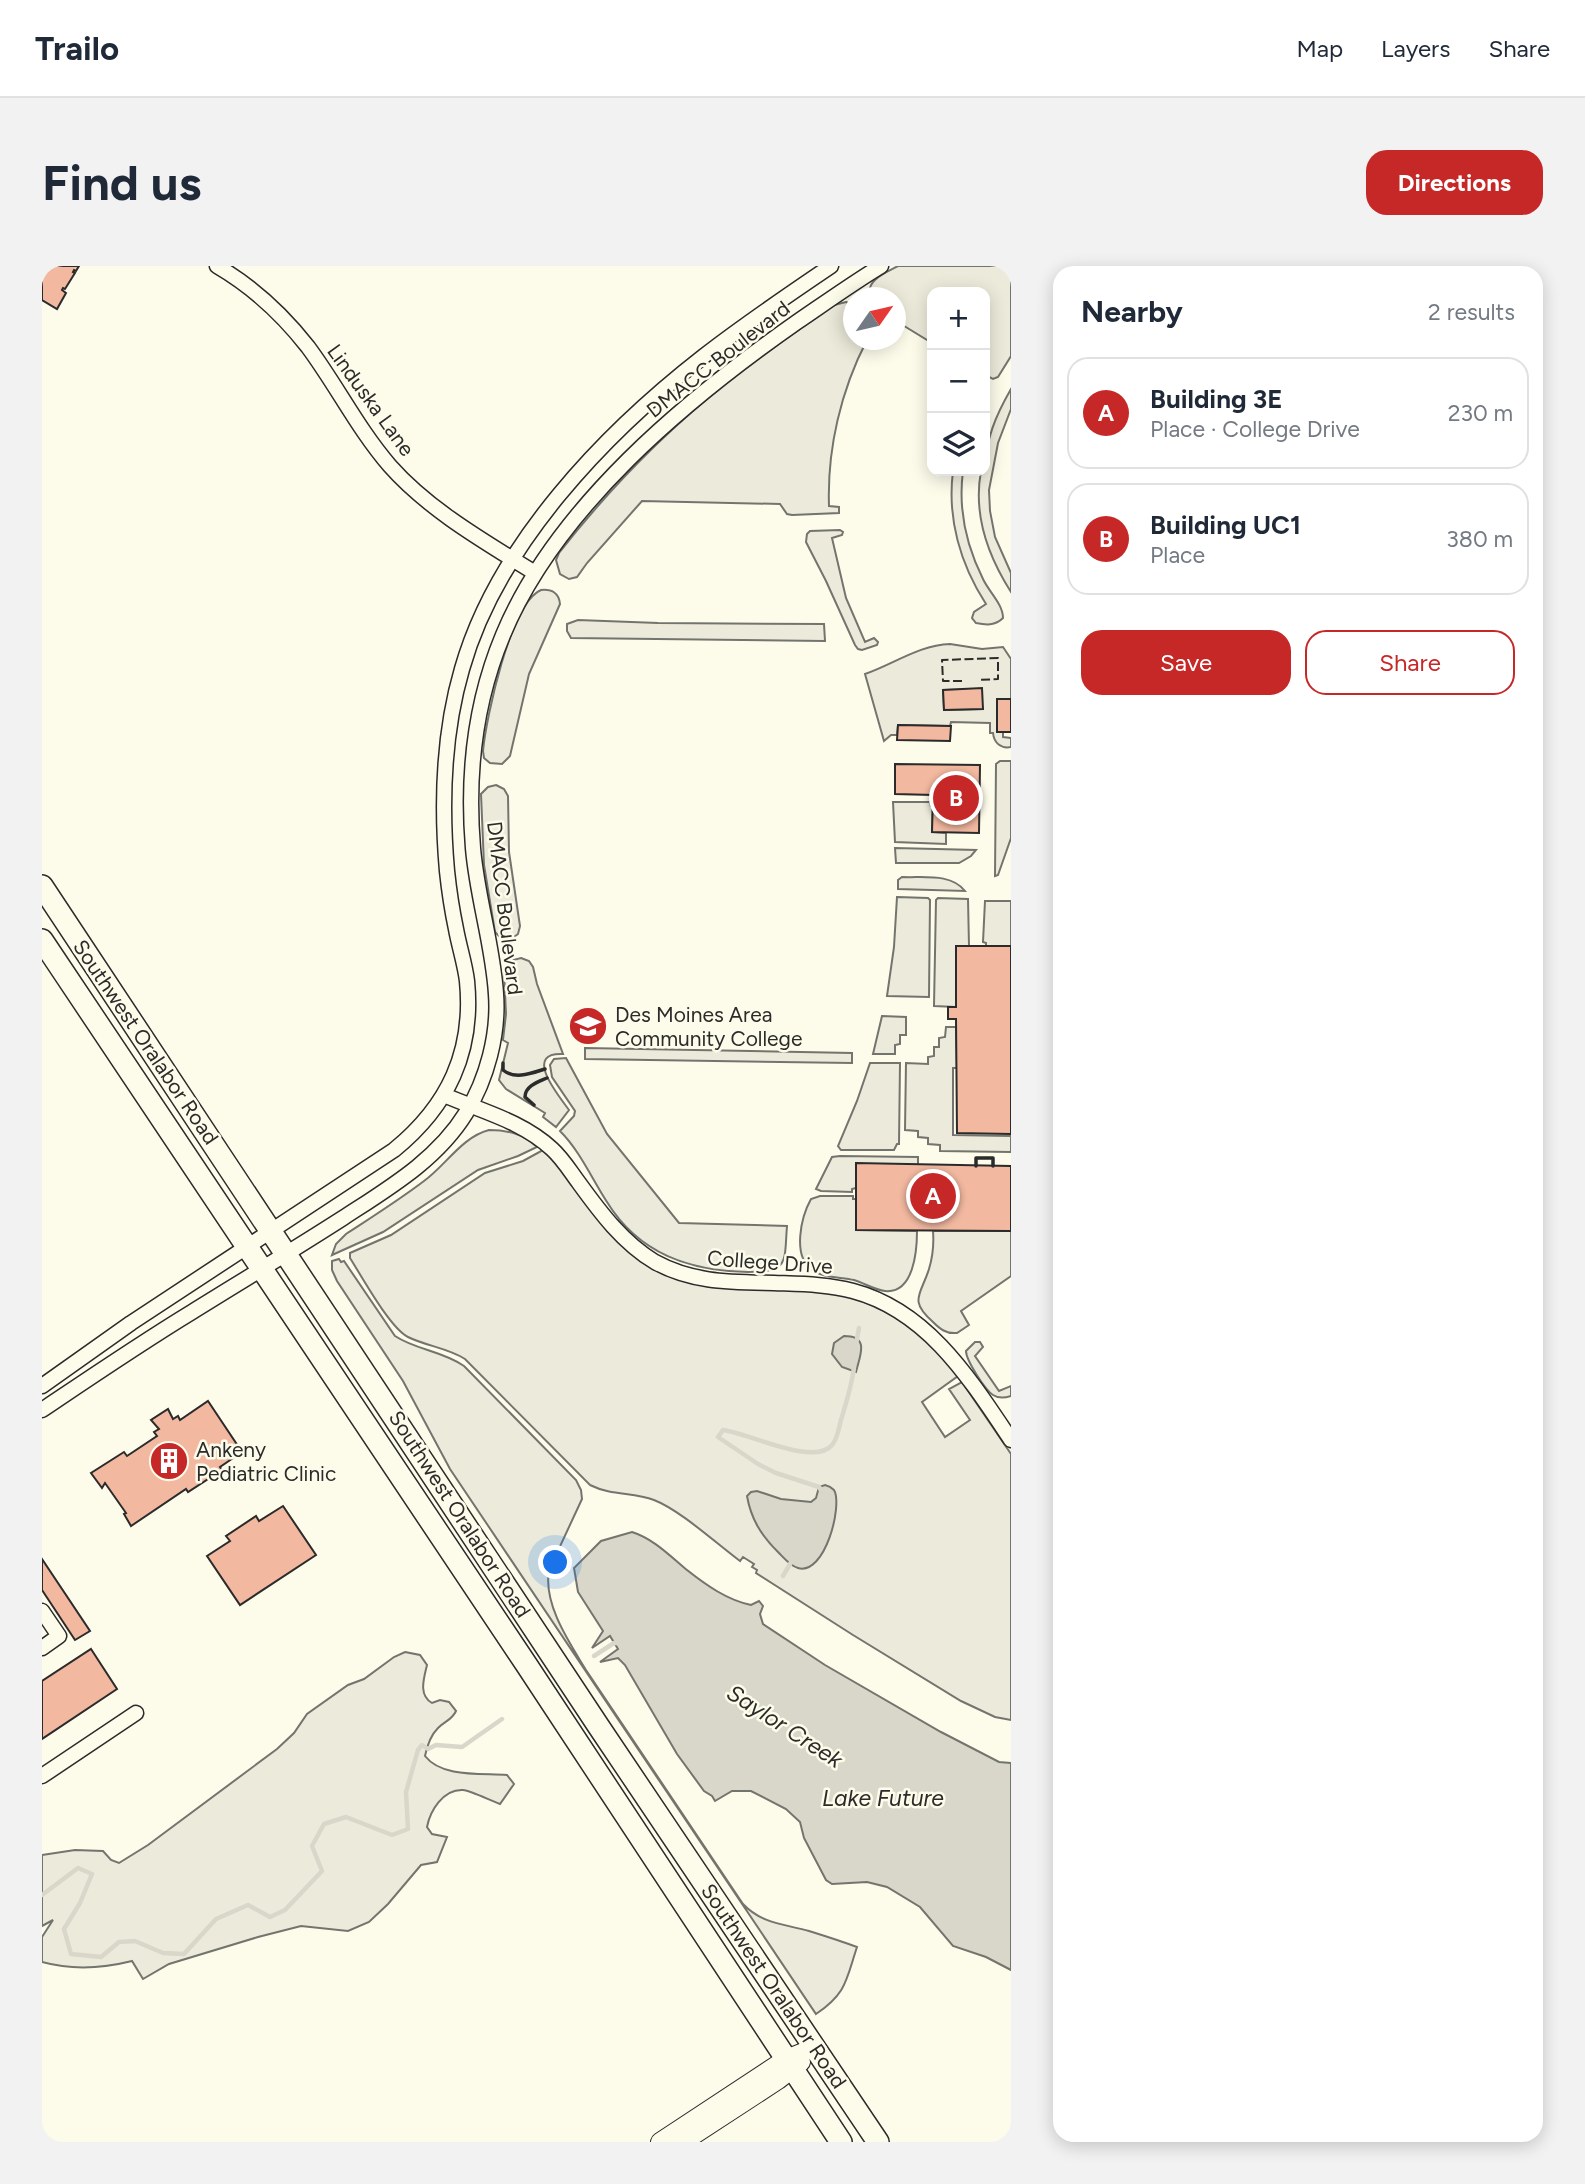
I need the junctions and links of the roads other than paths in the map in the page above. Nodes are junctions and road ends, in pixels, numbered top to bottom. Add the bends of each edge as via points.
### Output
1 (217, 266) edge
2 (831, 266) edge
3 (881, 266) edge
4 (512, 559) junction
5 (535, 573) junction
6 (42, 886) edge
7 (42, 940) edge
8 (444, 1096) junction
9 (470, 1107) junction
10 (271, 1230) junction
11 (247, 1247) junction
12 (288, 1254) junction
13 (263, 1269) junction
14 (42, 1386) edge
15 (42, 1410) edge
16 (1011, 1440) edge
17 (42, 1611) edge
18 (42, 1648) edge
19 (136, 1713) dead end
20 (42, 1776) edge
21 (816, 2047) junction
22 (789, 2064) junction
23 (660, 2142) edge
24 (683, 2142) edge
25 (841, 2142) edge
26 (878, 2142) edge

1 - 4 street, Linduska Lane via 259,295 293,329 375,447 406,482
2 - 4 street, DMACC Boulevard via 731,335 651,400 573,480
3 - 5 street, DMACC Boulevard via 744,359 669,421 577,517
4 - 5 street, Linduska Lane
4 - 8 street, DMACC Boulevard via 471,641 447,743 445,847 466,979 468,1023 459,1062
5 - 9 street, DMACC Boulevard via 495,656 475,742 473,844 497,997 493,1042
6 - 10 main road, Southwest Oralabor Road
7 - 11 main road, Southwest Oralabor Road
8 - 9 street, College Drive
8 - 10 street, DMACC Boulevard via 427,1120 394,1150
9 - 12 street, DMACC Boulevard via 447,1140 422,1164
9 - 16 street, College Drive via 535,1134 626,1240 665,1267 711,1281 829,1286 897,1310 949,1353
10 - 11 street, DMACC Boulevard
10 - 12 main road, Southwest Oralabor Road
11 - 13 main road, Southwest Oralabor Road
11 - 14 street, DMACC Boulevard
12 - 13 street, DMACC Boulevard
12 - 21 main road, Southwest Oralabor Road
13 - 15 street, DMACC Boulevard
13 - 22 main road, Southwest Oralabor Road
17 - 18 street via 59,1636
19 - 20 street
21 - 22 street
21 - 26 main road, Southwest Oralabor Road
22 - 23 street
22 - 24 street
22 - 25 main road, Southwest Oralabor Road

